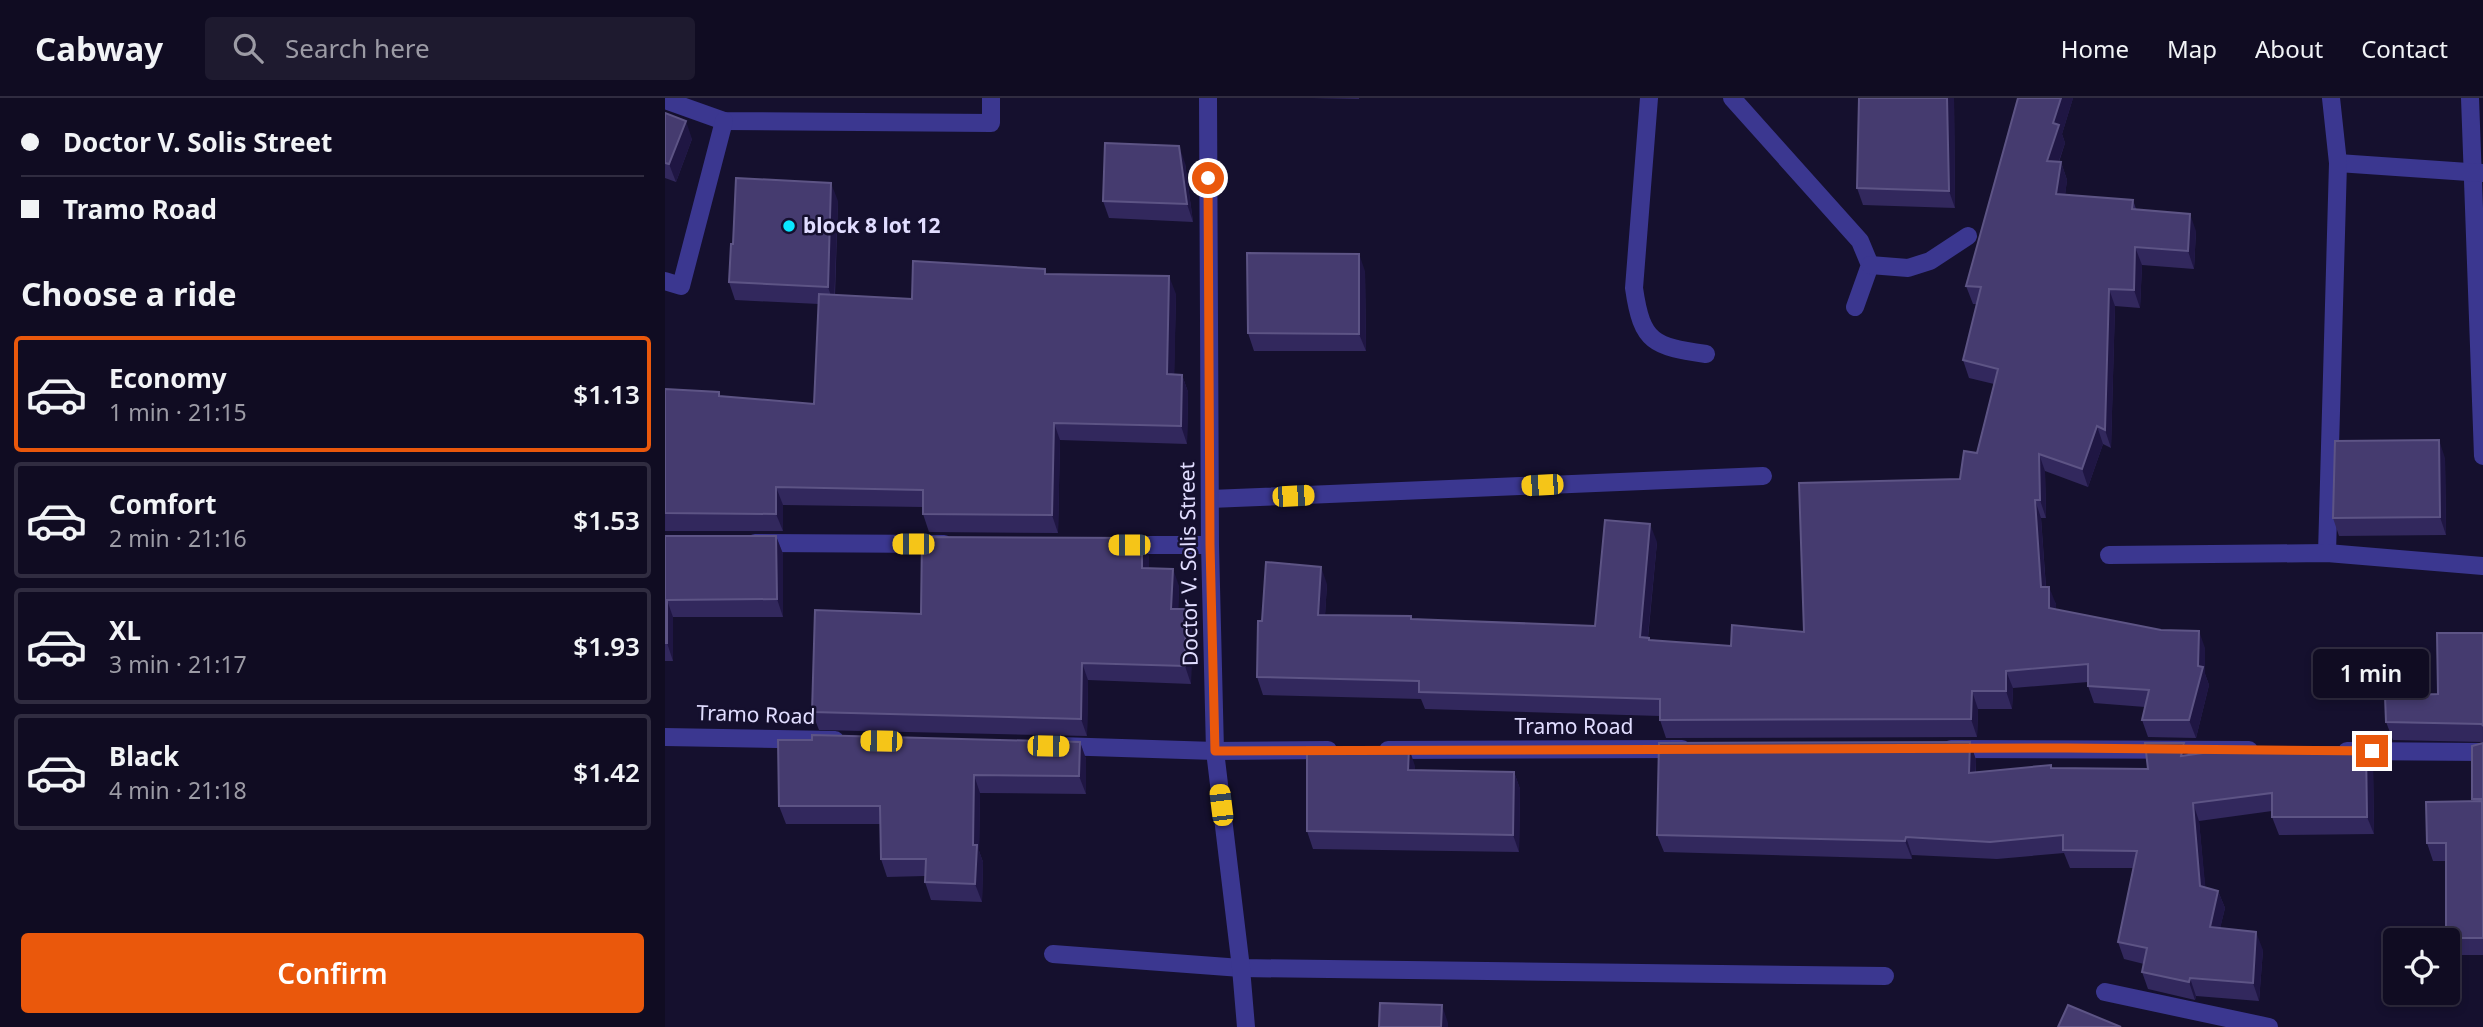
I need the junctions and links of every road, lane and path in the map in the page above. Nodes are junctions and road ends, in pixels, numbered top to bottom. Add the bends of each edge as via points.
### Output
1 (991, 98) edge
2 (1207, 98) edge
3 (1649, 98) edge
4 (1732, 98) edge
5 (2331, 98) edge
6 (2470, 98) edge
7 (665, 100) edge
8 (725, 121) junction
9 (2338, 163) junction
10 (2478, 173) edge
11 (1968, 236) dead end
12 (1870, 265) junction
13 (665, 281) edge
14 (1855, 307) dead end
15 (1706, 355) dead end
16 (2483, 456) edge
17 (1763, 476) dead end
18 (1210, 499) junction
19 (740, 543) edge
20 (961, 544) edge
21 (1100, 545) edge
22 (1210, 545) junction
23 (2327, 553) junction
24 (2109, 555) dead end
25 (2483, 566) edge
26 (665, 737) edge
27 (854, 741) edge
28 (1048, 746) edge
29 (1704, 749) edge
30 (1927, 749) edge
31 (1341, 750) edge
32 (1368, 750) edge
33 (2261, 750) edge
34 (1215, 751) junction
35 (2331, 751) edge
36 (2483, 752) edge
37 (1053, 954) dead end
38 (1241, 968) junction
39 (1885, 976) dead end
40 (2105, 992) dead end
41 (1246, 1027) edge
42 (2269, 1027) edge

1 - 8 street via 991,123
2 - 18 street, Doctor V. Solis Street
3 - 15 street via 1634,288 1637,312 1645,330 1665,348
4 - 12 street via 1860,242
5 - 9 street
6 - 10 street
7 - 8 street
8 - 13 street via 681,286
9 - 10 street
9 - 23 street
10 - 16 street
11 - 12 street via 1930,261 1908,268
12 - 14 street
17 - 18 street
18 - 22 street, Doctor V. Solis Street
19 - 20 street
21 - 22 street
22 - 34 street, Doctor V. Solis Street
23 - 24 street
23 - 25 street
26 - 27 street, Tramo Road
28 - 34 street
29 - 32 street, Tramo Road
30 - 33 street
31 - 34 street
34 - 38 street, Doctor V. Solis Street
35 - 36 street
37 - 38 street
38 - 39 street
38 - 41 street, Doctor V. Solis Street
40 - 42 street

